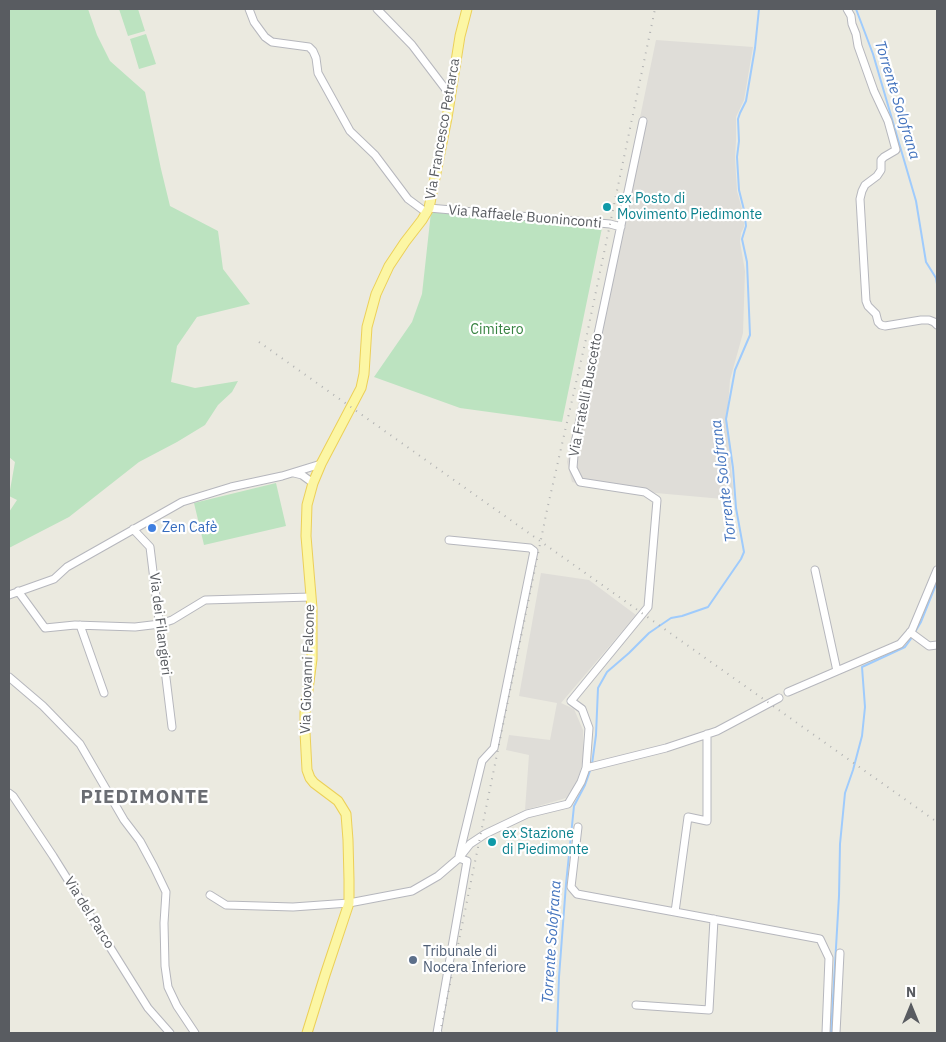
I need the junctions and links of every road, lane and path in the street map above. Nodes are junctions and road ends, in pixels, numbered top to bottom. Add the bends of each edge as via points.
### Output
1 (249, 9) edge
2 (377, 9) edge
3 (467, 9) edge
4 (847, 9) edge
5 (450, 95) junction
6 (643, 121) dead end
7 (428, 211) junction
8 (621, 227) junction
9 (937, 325) edge
10 (321, 464) junction
11 (293, 473) junction
12 (313, 483) junction
13 (133, 529) junction
14 (449, 540) dead end
15 (815, 570) dead end
16 (937, 570) edge
17 (18, 591) junction
18 (9, 595) edge
19 (311, 597) junction
20 (160, 624) junction
21 (80, 625) junction
22 (913, 634) junction
23 (937, 645) edge
24 (837, 671) junction
25 (9, 677) edge
26 (788, 692) dead end
27 (104, 693) dead end
28 (779, 698) dead end
29 (172, 726) dead end
30 (707, 734) junction
31 (591, 767) junction
32 (9, 793) edge
33 (578, 827) dead end
34 (459, 858) junction
35 (210, 896) dead end
36 (349, 903) junction
37 (675, 912) junction
38 (714, 919) junction
39 (840, 953) dead end
40 (636, 1005) dead end
41 (170, 1033) edge
42 (195, 1033) edge
43 (307, 1033) edge
44 (438, 1033) edge
45 (826, 1033) edge
46 (836, 1033) edge

1 - 7 street via 254,22 272,42 308,47 313,52 318,73 350,131 375,155 408,199
2 - 5 street via 412,45
3 - 5 main road, Via Francesco Petrarca
4 - 9 street via 896,150 881,160 881,170 865,185 860,199 866,301 881,326 921,320
5 - 7 main road, Via Francesco Petrarca
6 - 8 street, Via Fratelli Buscetto
7 - 8 street, Via Raffaele Buoninconti
7 - 10 main road, Via Francesco Petrarca via 389,266 376,294 368,328 361,388
8 - 31 street, Via Fratelli Buscetto via 575,443 573,468 580,482 645,492 657,500 648,607 571,701 582,709 589,728
10 - 11 street
10 - 12 main road, Via Giovanni Falcone
11 - 12 street
11 - 13 street via 182,502
12 - 19 main road, Via Giovanni Falcone via 306,526
13 - 17 street via 67,567 54,579
13 - 20 street, Via dei Filangieri via 150,547
14 - 34 street via 534,550 494,748 482,761
15 - 24 street
16 - 22 street
17 - 18 street
17 - 21 street via 45,628
19 - 20 street via 205,600
19 - 36 main road, Via Giovanni Falcone via 312,659 304,714 307,770 314,783 338,801 346,814
20 - 21 street via 135,627
20 - 29 street, Via dei Filangieri
21 - 27 street
22 - 23 street via 929,646
22 - 24 street via 900,644
24 - 26 street
25 - 42 street via 80,744 124,820 140,841 166,892 164,923 168,987
28 - 30 street
30 - 31 street
30 - 37 street via 707,821 688,817
31 - 34 street, Via Fratelli Buscetto via 568,804 526,814 485,834 470,844
32 - 41 street, Via del Parco via 53,856 148,1008
33 - 37 street via 570,887 577,894
34 - 36 street via 438,876 412,891
34 - 44 street via 467,861
35 - 36 street via 226,905 293,907
36 - 43 main road, Via Giovanni Falcone
37 - 38 street
38 - 40 street via 709,1010
38 - 45 street via 820,939 829,958
39 - 46 street

